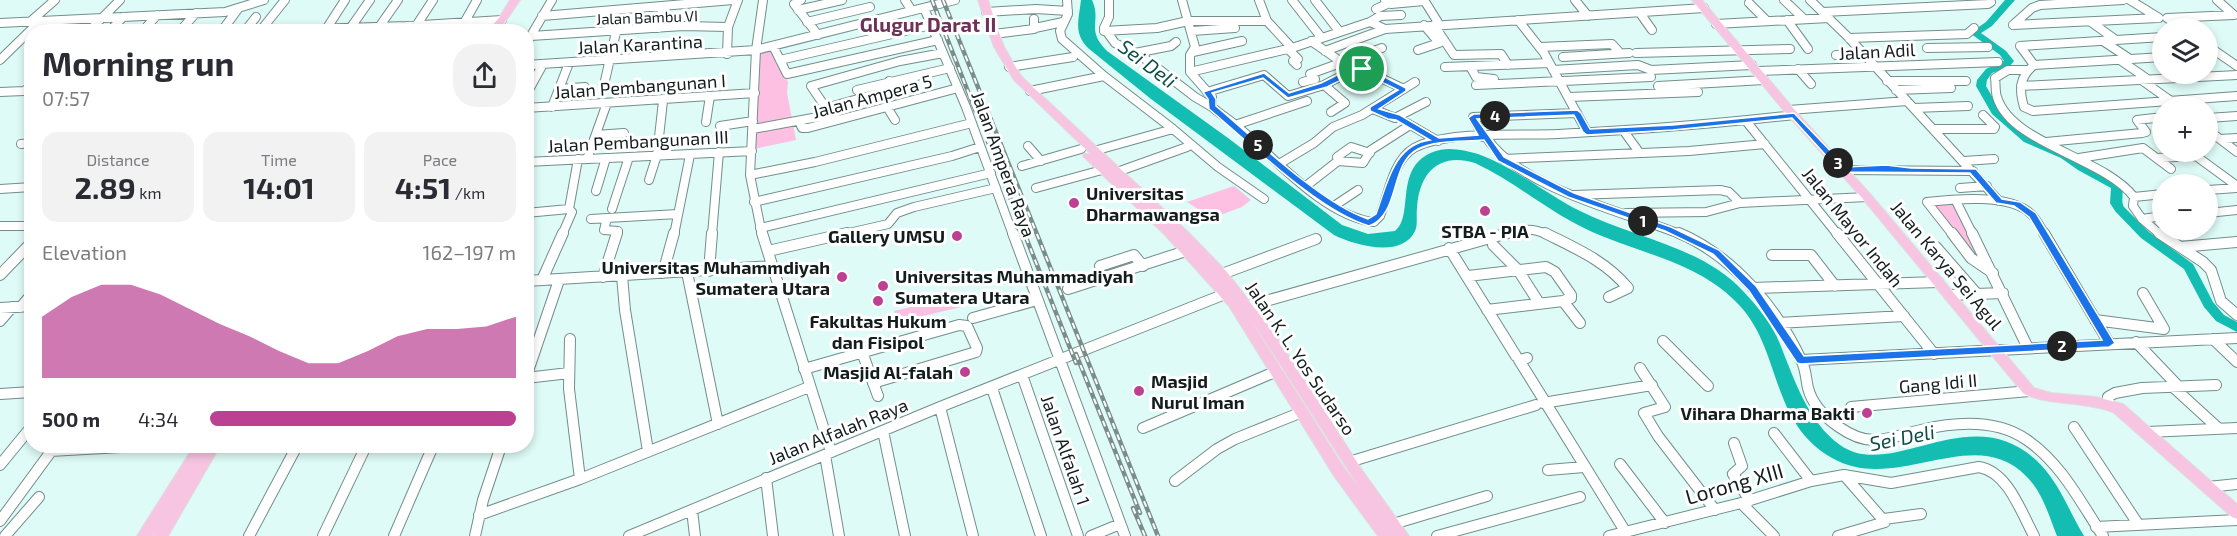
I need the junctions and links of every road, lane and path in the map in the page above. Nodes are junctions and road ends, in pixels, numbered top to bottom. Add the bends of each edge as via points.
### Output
1 (55, 0) edge
2 (120, 0) edge
3 (264, 0) edge
4 (285, 0) edge
5 (345, 0) edge
6 (370, 0) edge
7 (398, 0) edge
8 (433, 0) edge
9 (477, 0) edge
10 (515, 0) edge
11 (552, 0) edge
12 (733, 0) edge
13 (738, 0) edge
14 (763, 0) edge
15 (801, 0) edge
16 (842, 0) edge
17 (865, 0) edge
18 (905, 0) edge
19 (955, 0) edge
20 (975, 0) edge
21 (983, 0) edge
22 (1067, 0) edge
23 (1109, 0) edge
24 (1182, 0) edge
25 (1259, 0) edge
26 (1292, 0) edge
27 (1315, 0) edge
28 (1424, 0) edge
29 (1575, 0) edge
30 (1784, 0) edge
31 (1810, 0) edge
32 (1914, 0) edge
33 (2123, 0) edge
34 (2130, 0) edge
35 (2217, 0) edge
36 (1990, 1) edge
37 (1388, 2) edge
38 (2059, 2) edge
39 (1749, 3) dead end
40 (1700, 4) edge
41 (663, 6) junction
42 (870, 7) junction
43 (1923, 7) junction
44 (924, 8) junction
45 (238, 9) junction
46 (798, 10) junction
47 (912, 11) junction
48 (1068, 11) junction
49 (986, 12) junction
50 (196, 13) junction
51 (1640, 13) junction
52 (157, 15) junction
53 (1401, 15) dead end
54 (1826, 15) junction
55 (542, 16) junction
56 (1384, 16) junction
57 (1587, 16) junction
58 (123, 17) junction
59 (256, 17) dead end
60 (103, 18) junction
61 (2162, 18) joint
62 (879, 19) junction
63 (1035, 19) dead end
64 (1804, 19) junction
65 (2152, 19) edge
66 (502, 20) junction
67 (1518, 20) junction
68 (1786, 20) junction
69 (31, 21) junction
70 (40, 21) junction
71 (1188, 21) junction
72 (1267, 21) junction
73 (1767, 21) junction
74 (807, 22) junction
75 (1063, 22) junction
76 (1370, 22) junction
77 (2091, 22) junction
78 (464, 23) junction
79 (1, 24) edge
80 (37, 24) edge
81 (97, 24) edge
82 (117, 24) edge
83 (149, 24) edge
84 (186, 24) edge
85 (228, 24) edge
86 (250, 24) edge
87 (266, 24) edge
88 (330, 24) edge
89 (354, 24) edge
90 (381, 24) edge
91 (417, 24) edge
92 (448, 24) edge
93 (499, 24) edge
94 (1437, 24) junction
95 (1716, 24) junction
96 (931, 25) junction
97 (1424, 26) junction
98 (728, 27) junction
99 (658, 28) junction
100 (1035, 28) junction
101 (1235, 28) dead end
102 (1974, 28) dead end
103 (1385, 29) junction
104 (1104, 30) junction
105 (1652, 30) dead end
106 (534, 31) edge
107 (1192, 31) junction
108 (1339, 31) junction
109 (616, 32) junction
110 (818, 34) junction
111 (994, 34) junction
112 (534, 36) edge
113 (24, 37) edge
114 (1321, 37) junction
115 (1849, 38) junction
116 (2152, 38) edge
117 (938, 40) junction
118 (2103, 40) junction
119 (2116, 40) junction
120 (1242, 41) dead end
121 (1311, 41) junction
122 (1176, 42) dead end
123 (773, 46) junction
124 (1540, 47) junction
125 (1988, 47) dead end
126 (1290, 48) junction
127 (1382, 48) dead end
128 (1808, 48) dead end
129 (1927, 48) dead end
130 (1950, 48) junction
131 (1790, 49) dead end
132 (756, 50) junction
133 (1418, 50) dead end
134 (1738, 50) junction
135 (1325, 51) junction
136 (1135, 52) junction
137 (1193, 52) junction
138 (944, 53) junction
139 (727, 54) junction
140 (1620, 54) junction
141 (1863, 54) junction
142 (2219, 54) edge
143 (1836, 55) dead end
144 (1073, 57) dead end
145 (1563, 57) dead end
146 (2152, 58) edge
147 (2130, 59) junction
148 (0, 60) edge
149 (780, 60) junction
150 (2120, 60) junction
151 (611, 61) junction
152 (1340, 61) junction
153 (1964, 62) junction
154 (1998, 62) dead end
155 (568, 63) junction
156 (543, 64) junction
157 (2034, 64) junction
158 (534, 65) edge
159 (1297, 65) dead end
160 (1508, 65) junction
161 (1470, 66) junction
162 (1873, 66) junction
163 (2237, 66) edge
164 (1009, 67) junction
165 (1444, 67) dead end
166 (950, 68) junction
167 (1798, 69) junction
168 (1353, 70) junction
169 (2026, 70) junction
170 (1190, 72) junction
171 (1757, 72) junction
172 (1554, 73) junction
173 (1104, 75) junction
174 (2237, 75) edge
175 (1652, 76) dead end
176 (2143, 79) junction
177 (534, 80) edge
178 (889, 81) junction
179 (1887, 81) junction
180 (1966, 81) dead end
181 (1303, 82) dead end
182 (1415, 82) dead end
183 (1811, 84) dead end
184 (604, 85) dead end
185 (1324, 85) junction
186 (1476, 85) dead end
187 (1658, 86) dead end
188 (2021, 86) junction
189 (585, 87) dead end
190 (958, 88) junction
191 (1951, 88) dead end
192 (559, 89) junction
193 (1404, 89) junction
194 (857, 90) dead end
195 (1896, 90) junction
196 (24, 91) edge
197 (1030, 91) junction
198 (0, 92) edge
199 (9, 92) junction
200 (1207, 92) junction
201 (1698, 92) dead end
202 (755, 93) junction
203 (710, 96) junction
204 (2164, 96) edge
205 (2237, 96) edge
206 (1569, 97) junction
207 (2218, 97) edge
208 (0, 100) edge
209 (663, 100) junction
210 (1307, 101) dead end
211 (1907, 101) junction
212 (2152, 101) edge
213 (1426, 102) dead end
214 (607, 103) junction
215 (835, 106) junction
216 (1968, 106) dead end
217 (552, 107) junction
218 (887, 107) junction
219 (1212, 107) junction
220 (534, 108) edge
221 (1914, 108) junction
222 (1372, 109) junction
223 (1331, 112) dead end
224 (1577, 113) junction
225 (1792, 113) junction
226 (1983, 115) dead end
227 (2237, 116) edge
228 (1397, 117) junction
229 (2218, 117) edge
230 (2152, 118) edge
231 (895, 120) dead end
232 (799, 121) junction
233 (1746, 121) junction
234 (706, 122) dead end
235 (972, 123) junction
236 (753, 125) junction
237 (1235, 125) junction
238 (720, 126) dead end
239 (1410, 126) junction
240 (1173, 129) junction
241 (1934, 129) junction
242 (1623, 130) junction
243 (1587, 132) junction
244 (624, 134) dead end
245 (596, 135) junction
246 (1485, 137) junction
247 (2237, 138) edge
248 (2220, 139) joint
249 (1438, 141) junction
250 (2046, 142) junction
251 (21, 144) dead end
252 (24, 144) edge
253 (1765, 144) junction
254 (1028, 146) dead end
255 (980, 147) junction
256 (1188, 147) dead end
257 (1081, 149) junction
258 (1094, 150) junction
259 (752, 151) junction
260 (718, 152) junction
261 (1639, 152) junction
262 (2237, 152) edge
263 (1370, 153) junction
264 (2152, 154) edge
265 (690, 155) junction
266 (657, 156) junction
267 (629, 157) junction
268 (606, 158) junction
269 (2078, 158) junction
270 (583, 159) junction
271 (1501, 159) junction
272 (1994, 159) dead end
273 (1340, 160) junction
274 (1041, 161) junction
275 (1964, 161) junction
276 (534, 162) edge
277 (2162, 162) edge
278 (2204, 162) edge
279 (1280, 164) junction
280 (1022, 166) dead end
281 (2171, 169) dead end
282 (1102, 170) junction
283 (1844, 170) junction
284 (1973, 171) junction
285 (1117, 172) junction
286 (991, 173) junction
287 (750, 175) junction
288 (649, 180) dead end
289 (1306, 186) junction
290 (1987, 186) junction
291 (2237, 187) edge
292 (24, 188) edge
293 (996, 188) junction
294 (1035, 188) dead end
295 (1960, 188) dead end
296 (0, 189) edge
297 (2218, 189) edge
298 (1129, 190) junction
299 (1358, 190) dead end
300 (596, 191) dead end
301 (1571, 195) junction
302 (2152, 195) edge
303 (2134, 196) junction
304 (1868, 197) junction
305 (1264, 199) dead end
306 (1811, 199) junction
307 (1956, 201) junction
308 (1999, 201) junction
309 (754, 202) junction
310 (1740, 202) junction
311 (1335, 206) junction
312 (569, 208) junction
313 (612, 209) dead end
314 (2237, 210) edge
315 (534, 212) edge
316 (2218, 212) edge
317 (1618, 213) junction
318 (678, 214) junction
319 (607, 218) junction
320 (2152, 218) edge
321 (591, 219) dead end
322 (2142, 219) junction
323 (0, 226) edge
324 (24, 226) edge
325 (759, 228) junction
326 (1316, 239) dead end
327 (2237, 242) edge
328 (1493, 245) dead end
329 (1936, 247) dead end
330 (2179, 247) junction
331 (1449, 248) junction
332 (24, 250) edge
333 (768, 251) junction
334 (1186, 251) junction
335 (1429, 254) junction
336 (1772, 255) dead end
337 (1457, 260) junction
338 (773, 266) junction
339 (1100, 266) dead end
340 (1143, 266) junction
341 (1518, 270) junction
342 (709, 271) junction
343 (687, 272) junction
344 (663, 273) junction
345 (1993, 273) junction
346 (1222, 274) junction
347 (0, 275) edge
348 (622, 276) junction
349 (1468, 276) junction
350 (603, 277) junction
351 (534, 280) edge
352 (542, 280) junction
353 (559, 280) junction
354 (1938, 282) junction
355 (1879, 284) junction
356 (1835, 285) junction
357 (1753, 288) junction
358 (1068, 289) dead end
359 (2003, 293) junction
360 (2143, 293) dead end
361 (1225, 294) junction
362 (1977, 294) junction
363 (1949, 295) junction
364 (1609, 297) dead end
365 (24, 300) edge
366 (1037, 300) junction
367 (1563, 301) junction
368 (1539, 303) junction
369 (24, 306) edge
370 (1248, 306) junction
371 (16, 307) junction
372 (0, 308) edge
373 (1487, 310) junction
374 (2237, 315) edge
375 (1904, 316) junction
376 (973, 318) dead end
377 (2095, 320) junction
378 (0, 321) edge
379 (1580, 323) dead end
380 (1778, 323) junction
381 (2235, 338) edge
382 (570, 339) dead end
383 (2213, 339) junction
384 (1663, 341) dead end
385 (2136, 342) junction
386 (2109, 343) junction
387 (2028, 348) junction
388 (1994, 350) junction
389 (862, 352) junction
390 (534, 354) edge
391 (1934, 354) junction
392 (1059, 360) junction
393 (1801, 360) junction
394 (2237, 362) edge
395 (1640, 368) dead end
396 (804, 369) junction
397 (1277, 371) junction
398 (569, 373) junction
399 (1022, 375) junction
400 (534, 377) edge
401 (873, 383) junction
402 (2216, 385) dead end
403 (1652, 386) junction
404 (1708, 386) dead end
405 (2175, 386) junction
406 (809, 387) junction
407 (992, 388) junction
408 (2029, 391) junction
409 (24, 392) edge
410 (0, 394) edge
411 (878, 396) dead end
412 (2109, 403) junction
413 (1540, 404) junction
414 (940, 407) junction
415 (1851, 407) dead end
416 (1312, 416) junction
417 (718, 424) junction
418 (2074, 427) dead end
419 (1143, 428) dead end
420 (2218, 428) junction
421 (2237, 428) edge
422 (884, 431) junction
423 (2148, 432) junction
424 (1774, 433) dead end
425 (24, 436) edge
426 (1734, 443) dead end
427 (648, 451) junction
428 (48, 453) edge
429 (197, 453) edge
430 (209, 453) edge
431 (293, 453) edge
432 (363, 453) edge
433 (430, 453) edge
434 (499, 453) edge
435 (828, 453) junction
436 (1349, 462) junction
437 (1620, 464) dead end
438 (0, 465) edge
439 (1584, 467) junction
440 (1548, 470) dead end
441 (1844, 475) junction
442 (766, 478) junction
443 (579, 479) junction
444 (1175, 481) dead end
445 (1811, 481) junction
446 (2237, 484) edge
447 (2208, 487) junction
448 (39, 496) dead end
449 (1487, 496) dead end
450 (1580, 497) dead end
451 (1745, 502) junction
452 (692, 510) junction
453 (1715, 510) junction
454 (2237, 513) edge
455 (1921, 514) dead end
456 (479, 515) junction
457 (1884, 519) junction
458 (2237, 520) edge
459 (0, 521) edge
460 (1665, 523) junction
461 (1120, 524) junction
462 (2138, 524) junction
463 (1390, 530) edge
464 (2100, 531) edge
465 (1624, 533) edge
466 (5, 536) edge
467 (144, 536) edge
468 (160, 536) edge
469 (249, 536) edge
470 (323, 536) edge
471 (394, 536) edge
472 (475, 536) edge
473 (630, 536) edge
474 (695, 536) edge
475 (772, 536) edge
476 (838, 536) edge
477 (905, 536) edge
478 (974, 536) edge
479 (1041, 536) edge
480 (1078, 536) edge
481 (1092, 536) edge
482 (1125, 536) edge
483 (1402, 536) edge
484 (1437, 536) edge
485 (1609, 536) edge
486 (1774, 536) edge
487 (1838, 536) edge
488 (2034, 536) edge

1 - 69 street
2 - 60 street
3 - 45 street
4 - 87 street
5 - 88 street
6 - 89 street
7 - 90 street
8 - 91 street
9 - 78 street
10 - 66 main road
11 - 55 street
12 - 41 street
13 - 98 street
14 - 132 street
15 - 46 street via 794,3
16 - 46 street
17 - 42 street
18 - 47 street
19 - 44 street, Jalan Karantina
20 - 257 main road via 1007,76
21 - 49 main road
22 - 48 street
23 - 104 street
24 - 71 street
25 - 72 street
26 - 114 street
27 - 108 street
28 - 37 street
28 - 94 street
29 - 57 street
30 - 64 street
31 - 54 street
32 - 43 street
33 - 38 street
34 - 61 street
35 - 61 street via 2234,15
36 - 43 street
37 - 56 street via 1376,9
38 - 77 street via 2035,7 2013,25
39 - 73 street
40 - 51 street
40 - 95 main road, Jalan Karya Sei Agul
41 - 55 street
41 - 99 street
42 - 62 street
42 - 74 street
43 - 54 street
44 - 47 street, Jalan Karantina
44 - 96 street, Jalan Ampera Raya
45 - 50 street
45 - 85 street
46 - 74 street
47 - 62 street, Jalan Karantina
48 - 49 street
48 - 75 street
49 - 111 main road
50 - 52 street
50 - 84 street
51 - 57 street
51 - 105 street
52 - 58 street
52 - 83 street
53 - 56 street
54 - 64 street
54 - 115 street
55 - 106 street
56 - 76 street
57 - 67 street
58 - 60 street
58 - 82 street
59 - 86 street
60 - 70 street
60 - 81 street
62 - 110 street, Jalan Karantina
63 - 100 street
64 - 68 street
65 - 77 street
66 - 78 street
66 - 93 main road
67 - 94 street
67 - 124 street
68 - 73 street
68 - 128 street
69 - 70 street
69 - 79 street
70 - 80 street
71 - 72 street
71 - 104 street via 1157,28
71 - 107 street
72 - 126 street
73 - 95 street
74 - 110 street
75 - 100 street
75 - 173 street via 1063,41
76 - 103 street
76 - 108 street
77 - 119 street
78 - 92 street
94 - 97 street
94 - 160 street via 1454,55 1501,54
95 - 134 main road, Jalan Karya Sei Agul
96 - 117 street, Jalan Ampera Raya
96 - 149 street
97 - 103 street
97 - 133 street via 1439,43
98 - 99 street, Jalan Bambu VI
98 - 139 street
99 - 109 street, Jalan Bambu VI
100 - 111 street
101 - 107 street
102 - 115 street via 1967,34
103 - 135 street
104 - 136 street via 1108,38
107 - 137 street
108 - 114 street
109 - 112 street, Jalan Bambu VI
109 - 151 street
110 - 123 street, Jalan Karantina
111 - 164 main road
113 - 148 street
114 - 121 street
115 - 141 street
116 - 119 street
117 - 138 street, Jalan Ampera Raya
117 - 149 street via 788,74
118 - 119 street
118 - 147 street
118 - 157 street via 2020,46
120 - 137 street
121 - 126 street
121 - 135 street
122 - 136 street
123 - 132 street, Jalan Karantina
123 - 149 street
124 - 140 street via 1612,44
124 - 172 street
125 - 130 street
126 - 159 street via 1298,59 1293,61
126 - 170 street
127 - 152 street
129 - 130 street
130 - 153 street
131 - 134 street
132 - 139 street, Jalan Karantina
132 - 202 street
134 - 140 street
134 - 171 main road, Jalan Karya Sei Agul
135 - 152 street
136 - 219 street
137 - 170 street
138 - 166 street, Jalan Ampera Raya
138 - 215 street via 811,86 826,108
139 - 151 street, Jalan Karantina
140 - 145 street
141 - 143 street
141 - 162 street
142 - 163 street
144 - 164 street
146 - 147 street
147 - 150 street
150 - 157 street
150 - 176 street
151 - 155 street, Jalan Karantina
151 - 184 street
152 - 168 street
152 - 181 street via 1311,74 1315,79
153 - 154 street, Jalan Adil
153 - 162 street, Jalan Adil
155 - 156 street, Jalan Karantina
155 - 192 street
156 - 158 street, Jalan Karantina
156 - 177 street
157 - 169 street
160 - 161 street
160 - 172 street
161 - 165 street
161 - 172 street via 1476,76 1484,79
162 - 167 street, Jalan Adil
162 - 179 street
164 - 197 main road
166 - 178 street
166 - 190 street, Jalan Ampera Raya
167 - 171 street, Jalan Adil
167 - 183 street
168 - 185 street
168 - 193 street via 1362,69
169 - 188 street
169 - 250 street via 2008,70 1995,78 1996,98 2013,120
170 - 200 street
171 - 172 street via 1650,70 1638,65
171 - 187 street
171 - 225 main road, Jalan Karya Sei Agul
172 - 175 street
172 - 186 street
172 - 206 street
173 - 197 street
173 - 240 street
174 - 176 street
176 - 188 street
176 - 204 street
178 - 194 street
178 - 215 street via 893,89
179 - 180 street
179 - 195 street
182 - 193 street
185 - 200 street via 1287,96 1263,75
185 - 223 street via 1345,102
188 - 212 street via 2024,107 2033,111
189 - 192 street
190 - 218 street, Jalan Ampera 5
190 - 235 street, Jalan Ampera Raya
191 - 195 street
192 - 217 street
193 - 222 street
195 - 211 street
196 - 199 street
197 - 258 main road
198 - 199 street
199 - 208 street
200 - 219 street
201 - 206 street
202 - 203 street, Jalan Pembangunan I
202 - 236 street
203 - 209 street, Jalan Pembangunan I
203 - 234 street
205 - 207 street
206 - 224 street
209 - 214 street, Jalan Pembangunan I
209 - 266 street
210 - 237 street
211 - 221 street
211 - 225 street
213 - 228 street
214 - 217 street, Jalan Pembangunan I
214 - 245 street
215 - 232 street via 836,113
216 - 221 street
217 - 220 street, Jalan Pembangunan I
218 - 231 street
218 - 232 street, Jalan Ampera 5 via 808,128 802,128
219 - 237 street
221 - 241 street
222 - 228 street
222 - 279 street via 1333,127
224 - 243 street
224 - 246 street via 1473,117
225 - 233 street
225 - 283 main road, Jalan Karya Sei Agul
226 - 241 street via 1995,129
227 - 229 street
228 - 239 street
230 - 250 street via 2137,120 2146,132 2142,133
232 - 236 street
233 - 242 street
233 - 253 street, Jalan Mayor Indah
235 - 255 street, Jalan Ampera Raya
235 - 287 street
236 - 238 street
236 - 259 street
237 - 279 street
239 - 249 street
239 - 263 street
240 - 258 street
240 - 305 street
241 - 275 street
242 - 243 street
242 - 261 street
243 - 246 street
244 - 245 street
245 - 270 street
246 - 249 street
246 - 271 street
247 - 248 street
248 - 262 street
249 - 311 street via 1413,148 1402,158 1380,216 1374,222 1363,222
250 - 269 street
251 - 252 street
253 - 261 street
253 - 306 street, Jalan Mayor Indah
254 - 274 street
255 - 286 street, Jalan Ampera Raya
255 - 309 street
256 - 285 street
257 - 274 street
257 - 282 main road
258 - 285 main road
259 - 260 street, Jalan Pembangunan III
259 - 287 street
260 - 265 street, Jalan Pembangunan III
260 - 342 street
261 - 271 street
263 - 273 street via 1360,164
263 - 273 street via 1351,147 1337,157
264 - 269 street via 2139,148
265 - 266 street, Jalan Pembangunan III
265 - 318 street
266 - 267 street, Jalan Pembangunan III
266 - 288 street
267 - 268 street, Jalan Pembangunan III
267 - 313 street
268 - 270 street, Jalan Pembangunan III
268 - 300 street
269 - 303 street via 2120,180
270 - 276 street, Jalan Pembangunan III
270 - 312 street
271 - 301 street
272 - 275 street
273 - 289 street
274 - 280 street
275 - 284 street
277 - 281 street
278 - 291 street
279 - 289 street
282 - 294 street
282 - 298 main road
283 - 284 street
283 - 304 main road, Jalan Karya Sei Agul
284 - 290 street
285 - 298 main road
286 - 293 street, Jalan Ampera Raya
286 - 325 street
287 - 309 street
289 - 311 street
290 - 295 street
290 - 308 street
291 - 297 street
292 - 296 street
293 - 333 street via 914,207 897,213 888,224
293 - 366 street, Jalan Ampera Raya
298 - 334 main road, Jalan K. L. Yos Sudarso
298 - 346 main road, Jalan K. L. Yos Sudarso via 1157,210
299 - 311 street
301 - 310 street via 1720,190
301 - 317 street
302 - 303 street
303 - 322 street via 2133,206
304 - 306 street
304 - 354 main road, Jalan Karya Sei Agul
306 - 310 street
306 - 355 street, Jalan Mayor Indah
307 - 308 street
307 - 345 street
307 - 345 street via 1927,202 1971,258
308 - 377 street via 2016,204 2033,215
309 - 325 street
310 - 317 street via 1714,211
312 - 315 street
312 - 352 street via 572,212
314 - 316 street
317 - 357 street via 1668,229 1716,252
318 - 319 street
318 - 344 street
319 - 321 street
319 - 350 street via 604,230 618,231
320 - 322 street
322 - 330 street
323 - 324 street
325 - 333 street
326 - 346 street
327 - 330 street
328 - 341 street
329 - 362 street
330 - 374 street via 2211,270 2221,301
331 - 335 street
331 - 337 street
331 - 364 street via 1522,228 1536,229 1593,259 1627,285 1622,292
332 - 347 street
333 - 338 street
334 - 340 street
334 - 361 main road, Jalan K. L. Yos Sudarso
335 - 337 street
335 - 370 street
336 - 356 street via 1811,255
337 - 349 street
338 - 342 street
338 - 396 street
339 - 340 street via 1134,255
340 - 358 street
341 - 349 street
341 - 367 street via 1553,270 1571,295
341 - 368 street
342 - 343 street
343 - 344 street
343 - 417 street
344 - 348 street
345 - 359 street
346 - 370 main road, Jalan K. L. Yos Sudarso
348 - 350 street
348 - 427 street
349 - 373 street
350 - 353 street
351 - 352 street
352 - 353 street
353 - 390 street
354 - 355 street
354 - 363 main road, Jalan Karya Sei Agul
355 - 356 street
355 - 375 street, Jalan Mayor Indah
356 - 357 street
357 - 380 street
359 - 362 street
359 - 387 street
360 - 377 street via 2164,328
361 - 392 street, Jalan Alfalah Raya
361 - 397 main road, Jalan K. L. Yos Sudarso
362 - 363 street
363 - 388 main road, Jalan Karya Sei Agul
365 - 371 street
366 - 376 street
366 - 392 street, Jalan Ampera Raya
367 - 368 street
367 - 379 street
368 - 373 street
369 - 371 street
370 - 416 main road, Jalan K. L. Yos Sudarso
371 - 372 street
371 - 378 street
373 - 413 street via 1522,357 1519,360
375 - 380 street
375 - 391 street, Jalan Mayor Indah
377 - 386 street
380 - 393 street
381 - 383 street
382 - 398 street
383 - 385 street
383 - 394 street
384 - 404 street
385 - 386 street
385 - 405 street
386 - 387 street
387 - 388 street
388 - 391 street
388 - 408 main road, Jalan Karya Sei Agul
389 - 396 street
389 - 401 street
389 - 401 street via 963,324 977,348 976,352
391 - 393 street
392 - 399 street, Jalan Alfalah Raya
392 - 461 street, Jalan Ampera Raya
393 - 464 street via 1811,395 1835,425 1852,436 1864,440 1886,438 1948,425 1989,424 2010,430 2040,449 2052,462
395 - 403 street
396 - 406 street
397 - 416 main road, Jalan K. L. Yos Sudarso
397 - 419 street
398 - 400 street
398 - 443 street
399 - 407 street, Jalan Alfalah Raya
399 - 480 street, Jalan Alfalah 1
401 - 411 street
402 - 405 street
403 - 413 street
403 - 453 street via 1665,407 1644,413
405 - 412 street via 2112,393
405 - 420 street
406 - 417 street
406 - 435 street
407 - 414 street, Jalan Alfalah Raya
407 - 479 street
408 - 412 main road via 2054,399
408 - 415 street, Gang Idi II
409 - 410 street
412 - 423 main road
413 - 436 street
413 - 439 street
414 - 422 street, Jalan Alfalah Raya
414 - 478 street
416 - 436 main road, Jalan K. L. Yos Sudarso
416 - 444 street via 1235,439
416 - 463 main road, Jalan K. L. Yos Sudarso via 1340,472
417 - 427 street
418 - 462 street
420 - 421 street
420 - 423 street
422 - 435 street, Jalan Alfalah Raya
422 - 477 street
423 - 447 main road
424 - 445 street, Lorong XIII
425 - 438 street
426 - 451 street via 1742,466 1733,474
427 - 443 street
428 - 459 street
429 - 467 main road
430 - 468 main road
431 - 469 street
432 - 470 street
433 - 471 street
434 - 456 street
435 - 442 street, Jalan Alfalah Raya
435 - 476 street
436 - 463 main road, Jalan K. L. Yos Sudarso
437 - 460 street
439 - 440 street
439 - 465 street
441 - 445 street
441 - 457 street
441 - 488 street via 1891,483 1979,467 1991,469 2001,477
442 - 452 street, Jalan Alfalah Raya
442 - 475 street
443 - 456 street
445 - 451 street, Lorong XIII
446 - 447 street
447 - 454 main road
448 - 466 street
449 - 463 street
450 - 484 street
451 - 453 street, Lorong XIII
451 - 486 street
452 - 473 street, Jalan Alfalah Raya
452 - 474 street
453 - 460 street, Lorong XIII
455 - 457 street
456 - 472 street
457 - 487 street via 1883,523
458 - 462 street
460 - 465 street, Lorong XIII
461 - 481 street
461 - 482 street, Jalan Ampera Raya
462 - 464 street
463 - 483 main road, Jalan K. L. Yos Sudarso
465 - 485 street, Lorong XIII

